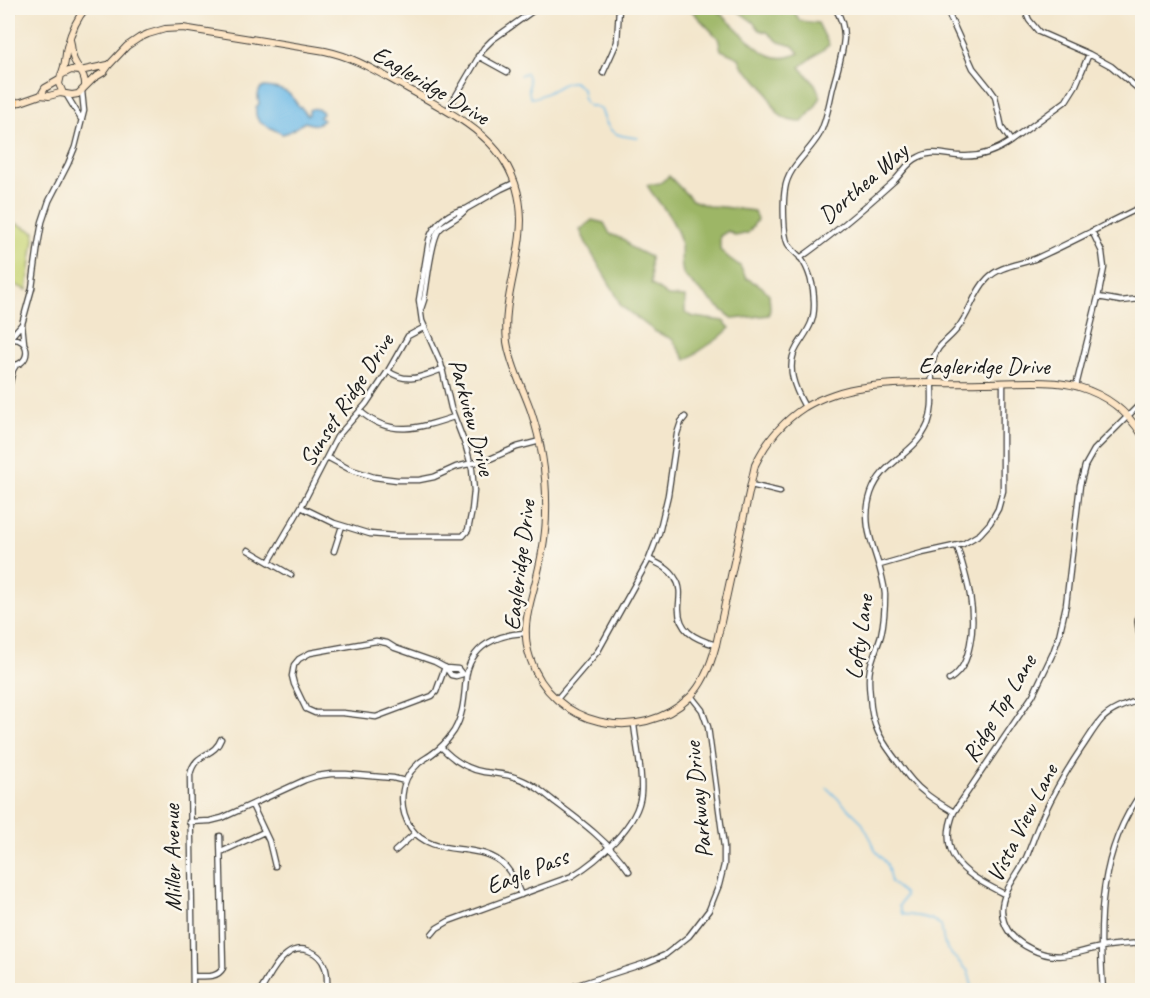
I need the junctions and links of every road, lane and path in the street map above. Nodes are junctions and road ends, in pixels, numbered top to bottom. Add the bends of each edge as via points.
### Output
1 (12, 8) edge
2 (86, 8) edge
3 (382, 8) edge
4 (414, 8) edge
5 (537, 8) edge
6 (619, 8) edge
7 (835, 8) edge
8 (946, 8) edge
9 (1024, 8) edge
10 (8, 20) edge
11 (70, 39) junction
12 (1089, 54) junction
13 (478, 56) junction
14 (109, 65) junction
15 (79, 71) junction
16 (507, 72) dead end
17 (603, 73) dead end
18 (60, 77) junction
19 (84, 88) junction
20 (1143, 92) edge
21 (65, 94) junction
22 (41, 95) junction
23 (10, 104) edge
24 (447, 111) junction
25 (81, 119) junction
26 (1011, 141) junction
27 (514, 183) junction
28 (1135, 210) dead end
29 (1092, 231) junction
30 (800, 258) junction
31 (1098, 297) junction
32 (1139, 298) dead end
33 (22, 324) junction
34 (425, 327) junction
35 (9, 339) edge
36 (24, 343) junction
37 (8, 364) edge
38 (16, 365) junction
39 (443, 369) junction
40 (388, 371) junction
41 (1003, 383) junction
42 (933, 384) junction
43 (1076, 386) junction
44 (8, 391) edge
45 (1143, 402) edge
46 (805, 407) junction
47 (360, 411) junction
48 (1128, 416) junction
49 (454, 417) junction
50 (685, 417) dead end
51 (1143, 435) edge
52 (540, 441) junction
53 (327, 457) junction
54 (471, 464) junction
55 (751, 485) junction
56 (780, 492) dead end
57 (301, 507) junction
58 (342, 526) junction
59 (957, 546) junction
60 (248, 550) dead end
61 (334, 551) dead end
62 (649, 559) junction
63 (269, 562) junction
64 (880, 566) junction
65 (291, 575) dead end
66 (1143, 591) edge
67 (526, 633) junction
68 (716, 645) junction
69 (1143, 649) edge
70 (446, 668) junction
71 (464, 674) junction
72 (950, 680) dead end
73 (691, 696) junction
74 (557, 699) junction
75 (1143, 699) edge
76 (634, 724) junction
77 (221, 740) dead end
78 (441, 747) junction
79 (405, 781) junction
80 (1143, 792) edge
81 (252, 805) junction
82 (954, 812) junction
83 (189, 822) junction
84 (264, 832) junction
85 (415, 833) junction
86 (220, 836) dead end
87 (609, 846) junction
88 (395, 851) dead end
89 (221, 852) junction
90 (275, 866) dead end
91 (629, 871) dead end
92 (521, 895) junction
93 (1006, 895) junction
94 (432, 934) dead end
95 (1143, 943) edge
96 (1101, 947) junction
97 (193, 976) junction
98 (193, 990) edge
99 (261, 990) edge
100 (327, 990) edge
101 (562, 990) edge
102 (1103, 990) edge

1 - 10 main road
2 - 11 main road
3 - 4 street
5 - 13 street via 492,40
6 - 17 street via 617,42
7 - 30 street via 844,31 843,42 824,123 815,142 790,173 784,191 785,237
8 - 26 street via 973,68 995,96 1002,128
9 - 12 street via 1039,32
11 - 15 main road
11 - 18 main road
12 - 20 street
12 - 26 street, Dorthea Way via 1066,101
13 - 16 street
13 - 24 street
14 - 15 main road
14 - 19 main road, Eagleridge Drive
14 - 24 main road, Eagleridge Drive via 139,38 158,30 183,28 345,56
15 - 18 main road via 69,70
15 - 19 main road via 84,76
18 - 21 main road
18 - 22 main road
19 - 21 main road via 75,95
19 - 25 street
21 - 22 main road
21 - 25 street
22 - 23 main road
24 - 27 main road, Eagleridge Drive via 493,146
25 - 33 street via 71,158 45,214
26 - 30 street, Dorthea Way via 976,156 934,152 920,156 852,218
27 - 34 street, Parkview Drive via 441,221 431,233 419,300
27 - 52 main road, Eagleridge Drive via 520,228 506,328 510,357
28 - 29 street, Lofty Lane
29 - 31 street via 1104,263
29 - 42 street, Lofty Lane via 990,276 959,327 937,350
30 - 46 street via 811,280 814,302 810,325 792,362 794,384
31 - 32 street via 1120,301
31 - 43 street
33 - 35 street
33 - 36 street
34 - 39 street, Parkview Drive
34 - 40 street, Sunset Ridge Drive via 408,336
35 - 36 street
36 - 38 street via 26,358
37 - 38 street
38 - 44 street
39 - 40 street via 410,379
39 - 49 street, Parkview Drive
40 - 47 street, Sunset Ridge Drive
41 - 42 main road, Eagleridge Drive
41 - 43 main road, Eagleridge Drive
41 - 59 street via 1004,483 1000,503 986,529
42 - 46 main road, Eagleridge Drive via 864,387
42 - 64 street, Lofty Lane via 931,415 924,432 885,471 870,495 868,528
43 - 48 main road, Eagleridge Drive via 1100,395
45 - 48 street, Ridge Top Lane
46 - 55 main road, Eagleridge Drive via 771,437 759,457
47 - 49 street via 372,421 393,428 424,426
47 - 53 street, Sunset Ridge Drive via 337,437
48 - 51 main road, Eagleridge Drive
48 - 82 street, Ridge Top Lane via 1094,450 1085,466 1066,605 1053,653 1033,695
49 - 54 street, Parkview Drive
50 - 62 street via 677,434 668,495
52 - 54 street
52 - 67 main road, Eagleridge Drive via 546,521 526,615
53 - 54 street via 365,475 405,481 429,478
53 - 57 street, Sunset Ridge Drive
54 - 58 street, Parkview Drive via 473,504 463,536 370,534
55 - 56 street
55 - 68 main road, Eagleridge Drive
57 - 58 street
57 - 63 street, Sunset Ridge Drive
58 - 61 street
59 - 64 street
59 - 72 street via 971,595 973,629 965,664
60 - 63 street
62 - 68 street via 663,565 675,578 680,593 679,615 687,631
62 - 74 street via 598,651
63 - 65 street
64 - 82 street, Lofty Lane via 885,609 869,675 873,722 885,747 912,781
66 - 69 main road via 1138,622
67 - 71 street via 497,637 486,644
67 - 74 main road, Eagleridge Drive via 530,657 540,680
68 - 73 main road, Eagleridge Drive via 708,670
70 - 70 street via 432,696 376,717 311,712 304,706 292,676 296,662 306,654 372,641 387,643
70 - 71 street via 451,675
71 - 78 street via 463,711
73 - 76 main road, Eagleridge Drive via 663,716
73 - 101 street, Parkway Drive via 708,727 724,838 722,875 713,904 689,936 665,955
74 - 76 main road, Eagleridge Drive via 590,719 616,725
75 - 93 street, Vista View Lane via 1112,711 1096,726 1057,787
76 - 87 street, Eagle Pass via 641,799 630,823
77 - 83 street, Miller Avenue via 218,747 192,767
78 - 79 street via 416,765
78 - 87 street via 469,768 531,784
79 - 81 street via 324,775
79 - 85 street via 403,808
80 - 96 street via 1121,825 1110,855
81 - 83 street via 216,820
81 - 84 street
82 - 93 street, Ridge Top Lane via 948,837 958,863 963,870
83 - 97 street, Miller Avenue
84 - 89 street
84 - 90 street
85 - 88 street
85 - 92 street via 435,845 495,858 507,867
86 - 89 street
87 - 91 street
87 - 92 street, Eagle Pass via 572,876
89 - 97 street via 223,968 214,976
92 - 94 street, Eagle Pass via 449,921
93 - 96 street, Vista View Lane via 1002,912 1007,928 1032,950 1068,956
95 - 96 street, Vista View Lane
96 - 102 street
97 - 98 street, Miller Avenue
99 - 100 street via 281,958 299,949 322,960 327,970

